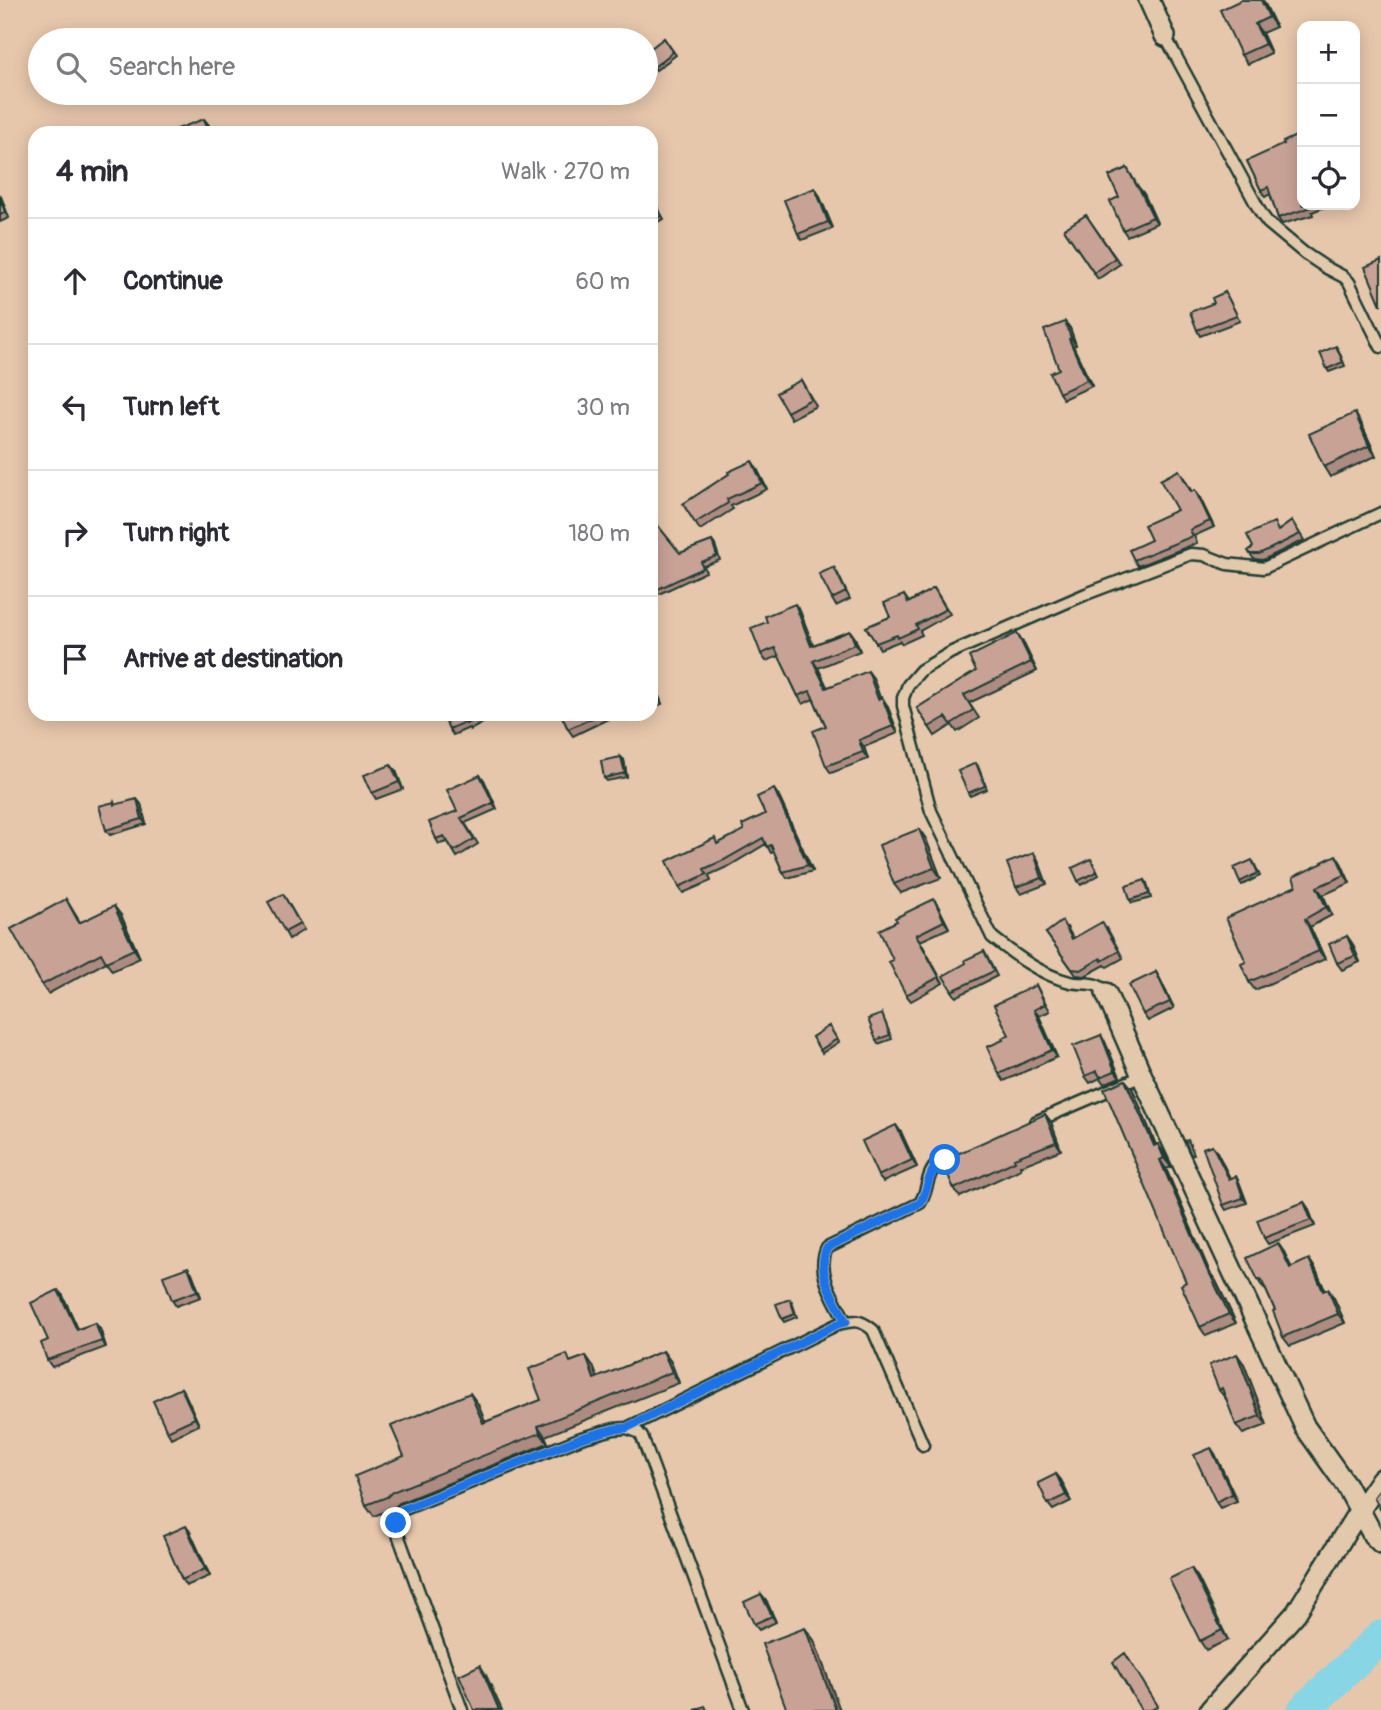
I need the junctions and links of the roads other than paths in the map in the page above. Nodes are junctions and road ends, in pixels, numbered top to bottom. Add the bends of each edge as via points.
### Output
1 (1149, 0) edge
2 (1165, 36) joint
3 (1381, 347) edge
4 (1381, 513) edge
5 (1106, 993) joint
6 (1142, 1076) junction
7 (1028, 1125) edge
8 (965, 1150) edge
9 (846, 1322) junction
10 (626, 1428) junction
11 (923, 1445) dead end
12 (1381, 1479) edge
13 (1359, 1511) junction
14 (1381, 1543) edge
15 (462, 1710) edge
16 (743, 1710) edge
17 (1209, 1710) edge

1 - 2 street
2 - 3 lane via 1262,215 1304,253 1349,282
4 - 5 lane via 1264,568 1191,554 952,652 920,670 908,685 903,706 932,811 992,937 1044,972 1070,982 1095,984
5 - 6 street
6 - 7 lane
6 - 13 street via 1305,1427
8 - 9 lane via 938,1163 920,1203 827,1248 823,1256 826,1281
9 - 10 lane
9 - 11 lane via 864,1322 873,1330
10 - 15 lane via 581,1438 398,1515 396,1529
10 - 16 lane via 642,1437
12 - 13 street
13 - 14 street
13 - 17 street via 1296,1613

